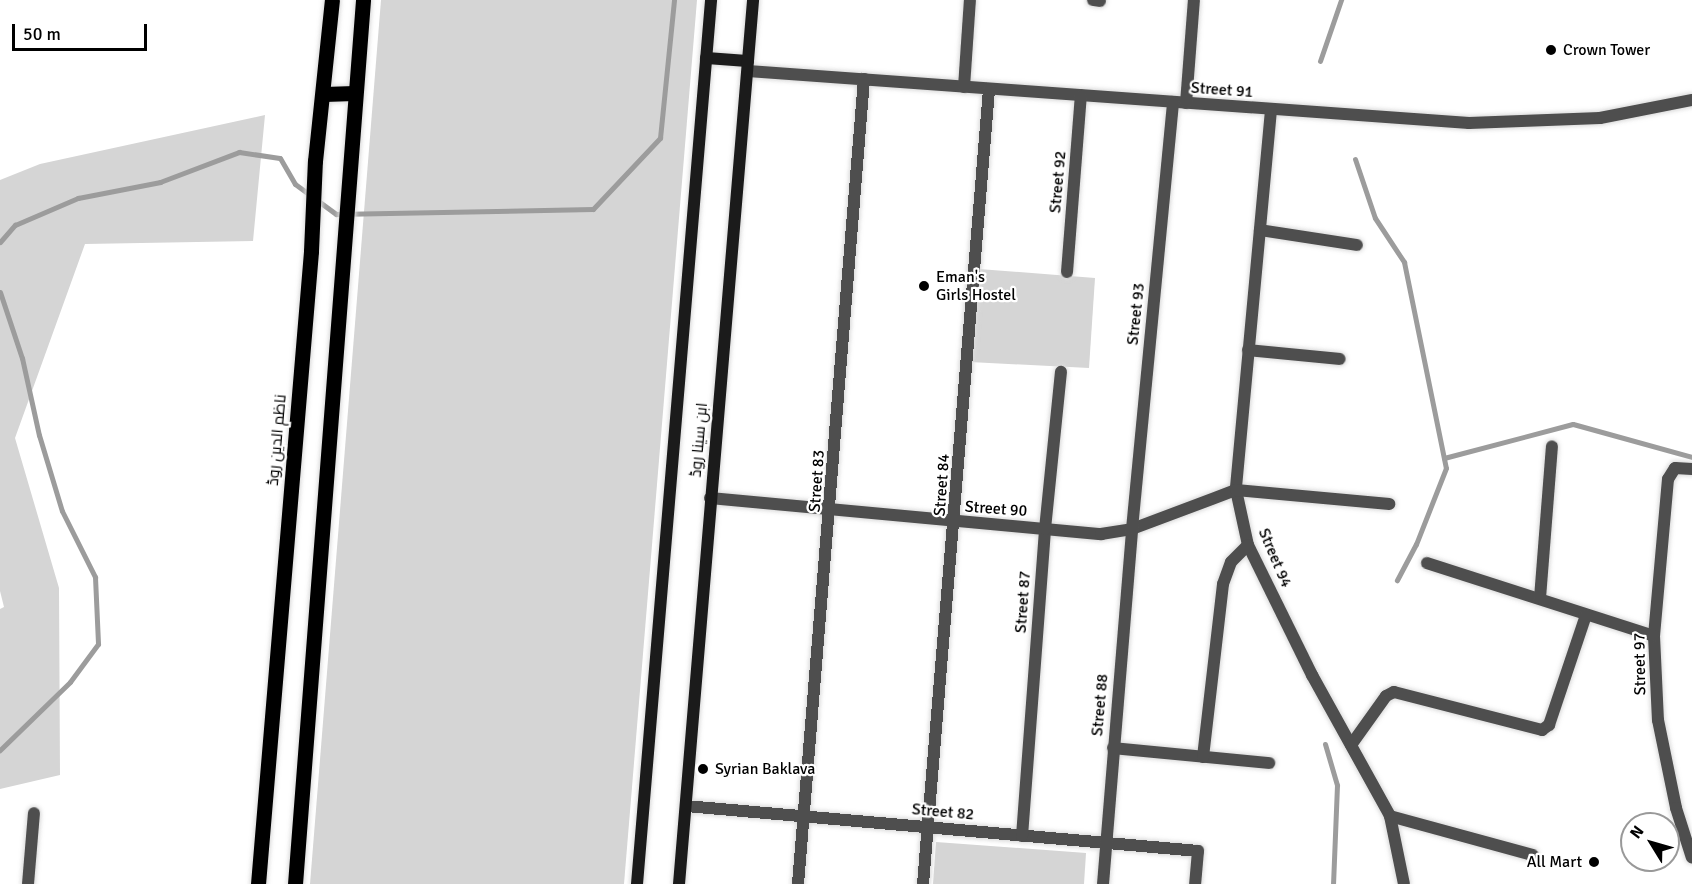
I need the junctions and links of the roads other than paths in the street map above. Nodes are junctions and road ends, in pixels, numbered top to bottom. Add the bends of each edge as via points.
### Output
1 (332, 0) edge
2 (363, 0) edge
3 (711, 0) edge
4 (753, 0) edge
5 (970, 0) edge
6 (1094, 0) edge
7 (1194, 0) edge
8 (1100, 1) edge
9 (706, 58) junction
10 (748, 66) junction
11 (864, 79) junction
12 (964, 87) junction
13 (989, 89) junction
14 (354, 93) junction
15 (324, 94) junction
16 (1081, 96) junction
17 (1692, 100) edge
18 (1180, 103) junction
19 (1271, 110) junction
20 (1260, 230) junction
21 (1357, 245) dead end
22 (1067, 272) dead end
23 (1248, 350) junction
24 (1340, 359) dead end
25 (1061, 372) dead end
26 (1552, 446) dead end
27 (1692, 469) edge
28 (1236, 490) junction
29 (710, 498) junction
30 (1389, 504) dead end
31 (831, 510) junction
32 (956, 522) junction
33 (1045, 529) junction
34 (1132, 529) junction
35 (1248, 545) junction
36 (1427, 563) dead end
37 (1540, 598) junction
38 (1586, 615) junction
39 (1654, 636) junction
40 (1351, 745) junction
41 (1113, 748) junction
42 (1203, 757) junction
43 (1269, 763) dead end
44 (686, 806) junction
45 (34, 813) dead end
46 (805, 816) junction
47 (1390, 816) junction
48 (929, 827) junction
49 (1022, 836) junction
50 (1106, 843) junction
51 (1533, 855) dead end
52 (1692, 858) edge
53 (28, 884) edge
54 (258, 884) edge
55 (295, 884) edge
56 (637, 884) edge
57 (679, 884) edge
58 (798, 884) edge
59 (923, 884) edge
60 (1103, 884) edge
61 (1195, 884) edge
62 (1404, 884) edge

1 - 15 main road, ناظم الدین روڈ
2 - 14 main road
3 - 9 main road, ابن سینا روڈ
4 - 10 main road, ابن سینا روڈ
5 - 12 street
6 - 8 street
7 - 18 street, Street 93
9 - 10 main road
9 - 56 main road, ابن سینا روڈ
10 - 11 street, Street 91
10 - 29 main road, ابن سینا روڈ
11 - 12 street, Street 91
11 - 31 street, Street 83
12 - 13 street, Street 91
13 - 16 street, Street 91
13 - 32 street, Street 84
14 - 15 main road
14 - 55 main road
15 - 54 main road, ناظم الدین روڈ via 315,161 312,251
16 - 18 street, Street 91
16 - 22 street, Street 92
17 - 19 street, Street 91 via 1600,118 1530,122 1470,123
18 - 19 street, Street 91
18 - 34 street, Street 93
19 - 20 street, Street 94
20 - 21 street
20 - 23 street, Street 94
23 - 24 street
23 - 28 street, Street 94
25 - 33 street, Street 87
26 - 37 street
27 - 39 street, Street 97 via 1675,468 1668,479
28 - 30 street
28 - 34 street, Street 90
28 - 35 street, Street 94
29 - 31 street, Street 90
29 - 44 main road, ابن سینا روڈ
31 - 32 street, Street 90
31 - 46 street, Street 83
32 - 33 street, Street 90
32 - 48 street, Street 84
33 - 34 street, Street 90 via 1101,534
33 - 49 street, Street 87
34 - 41 street, Street 88
35 - 40 street, Street 94
35 - 42 street via 1231,562 1223,584
36 - 37 street
37 - 38 street
38 - 39 street
38 - 40 street via 1549,725 1542,730 1394,692 1386,696
39 - 52 street, Street 97 via 1658,720 1676,808
40 - 47 street, Street 94
41 - 42 street
41 - 50 street, Street 88
42 - 43 street
44 - 46 street, Street 82
44 - 57 main road, ابن سینا روڈ
45 - 53 street
46 - 48 street, Street 82
46 - 58 street, Street 83
47 - 51 street
47 - 62 street, Street 94
48 - 49 street, Street 82
48 - 59 street, Street 84
49 - 50 street, Street 82
50 - 60 street, Street 88
50 - 61 street, Street 82 via 1198,851

